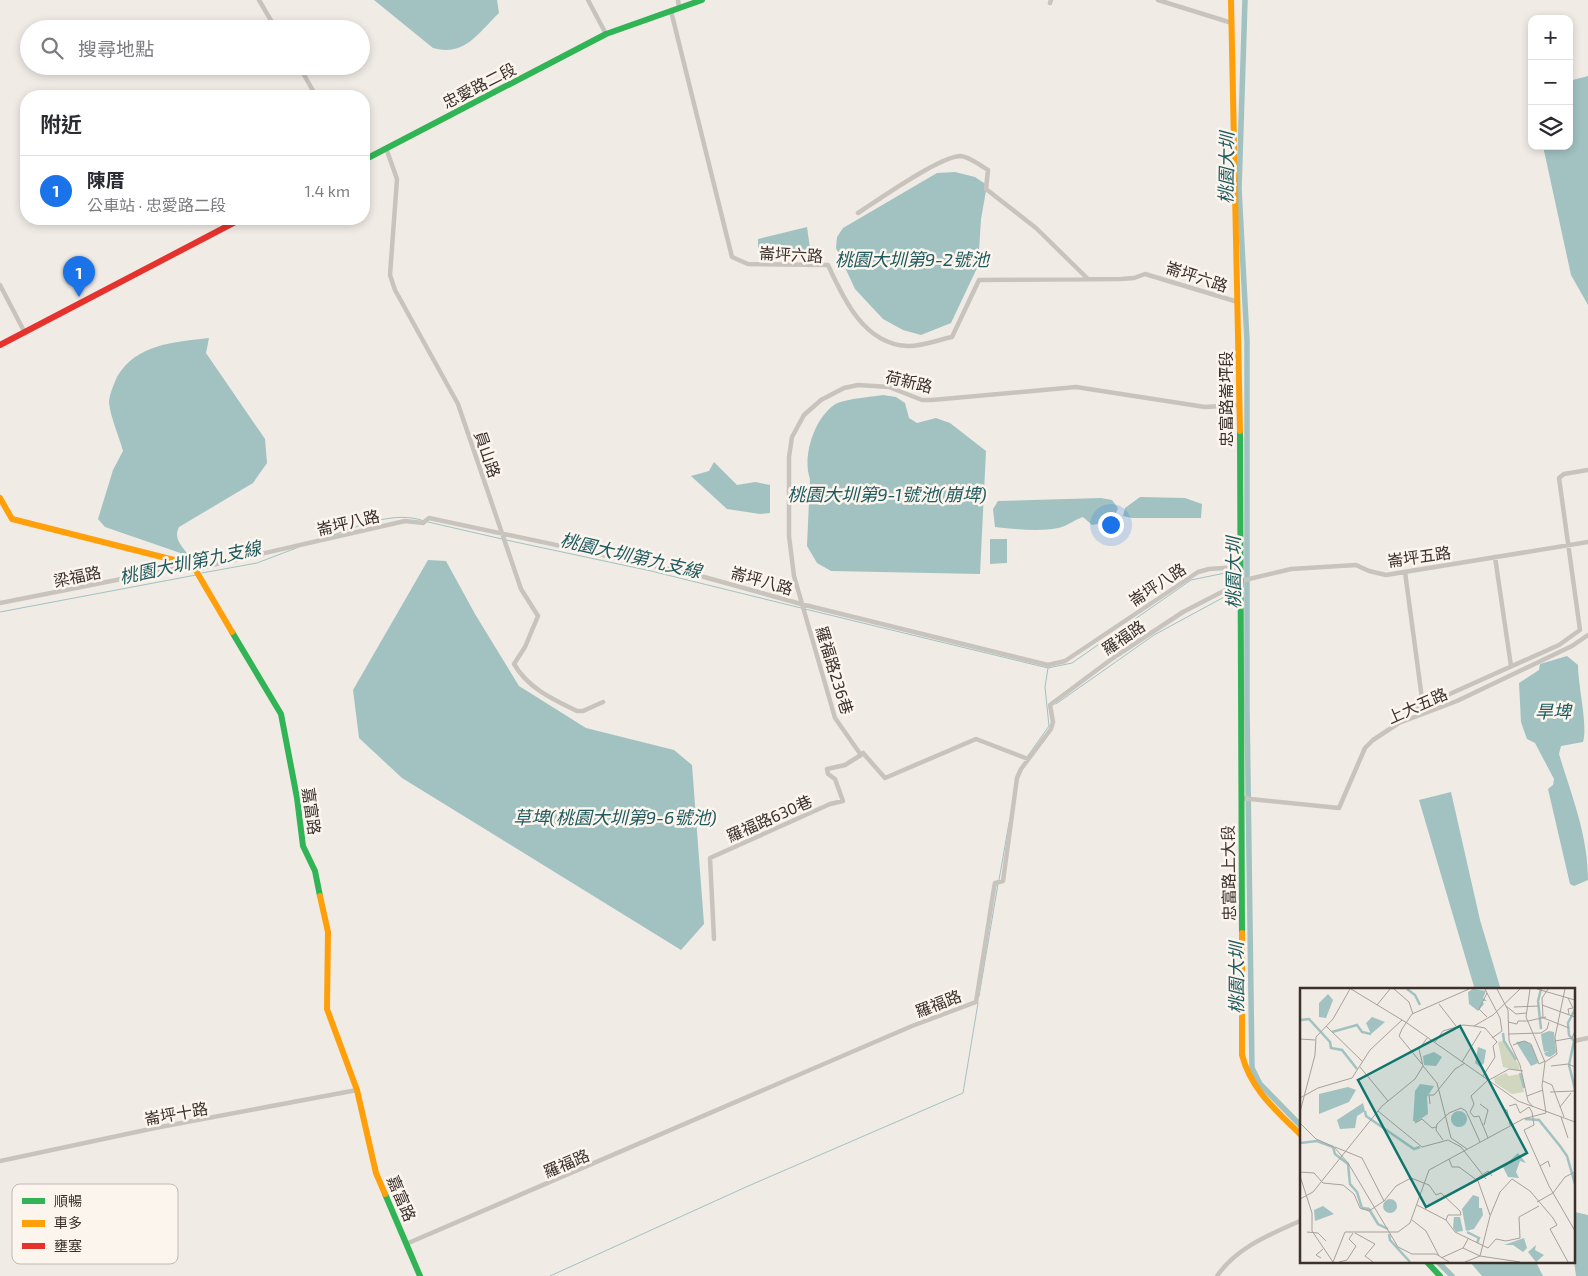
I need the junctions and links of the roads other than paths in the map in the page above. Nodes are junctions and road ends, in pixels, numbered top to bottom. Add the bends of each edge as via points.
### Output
1 (259, 0) edge
2 (588, 0) edge
3 (678, 0) edge
4 (702, 0) edge
5 (1158, 0) edge
6 (1231, 0) edge
7 (679, 8) junction
8 (671, 11) junction
9 (271, 20) edge
10 (1232, 23) junction
11 (606, 34) junction
12 (304, 75) edge
13 (313, 90) edge
14 (386, 148) junction
15 (370, 157) edge
16 (858, 213) dead end
17 (230, 225) edge
18 (1088, 279) junction
19 (0, 285) edge
20 (1238, 302) junction
21 (25, 333) junction
22 (0, 345) edge
23 (1239, 405) junction
24 (1588, 470) edge
25 (0, 498) edge
26 (503, 535) junction
27 (1588, 542) edge
28 (1570, 544) junction
29 (1495, 557) junction
30 (188, 565) junction
31 (1240, 567) junction
32 (195, 569) junction
33 (1404, 572) junction
34 (1243, 581) junction
35 (0, 603) edge
36 (801, 604) junction
37 (1575, 635) junction
38 (1586, 636) edge
39 (1511, 666) junction
40 (603, 702) dead end
41 (1422, 706) junction
42 (1406, 710) dead end
43 (861, 755) junction
44 (1028, 759) junction
45 (1242, 798) junction
46 (714, 938) dead end
47 (356, 1090) junction
48 (1300, 1134) edge
49 (0, 1162) edge
50 (1300, 1221) edge
51 (406, 1244) junction
52 (1429, 1264) edge
53 (420, 1276) edge
54 (1217, 1276) edge
55 (1440, 1276) edge

1 - 9 street
2 - 11 street
3 - 7 street
4 - 7 street, 忠愛路二段
5 - 10 street
6 - 10 street, 忠富路崙坪段
7 - 8 street, 忠愛路二段
8 - 11 street, 忠愛路二段
8 - 18 street, 崙坪六路 via 732,257 748,264 828,265 846,304 875,335 892,344 908,347 952,337 979,280
10 - 20 street, 忠富路崙坪段
11 - 14 street, 忠愛路二段
12 - 13 street
14 - 15 street, 忠愛路二段
14 - 26 street, 員山路 via 396,179 390,276 458,404
16 - 18 street via 916,176 947,160 964,156 988,170 986,189 1036,228
17 - 21 street
18 - 20 street, 崙坪六路 via 1134,278 1145,274
19 - 21 street
20 - 23 street, 忠富路崙坪段
21 - 22 street
23 - 31 street, 忠富路崙坪段
23 - 36 street, 荷新路 via 1205,407 1076,387 932,400 922,400 888,387 858,385 844,388 810,410 792,437 789,536
24 - 28 street via 1564,474 1559,478
25 - 30 street, 嘉富路 via 12,519
26 - 32 street, 崙坪八路 via 429,518 423,523 405,522
26 - 36 street, 崙坪八路 via 697,575
26 - 40 street, 員山路 via 525,599 538,616 514,664 539,692 576,711
27 - 28 street, 崙坪五路
28 - 29 street, 崙坪五路
28 - 37 street via 1582,628
29 - 33 street, 崙坪五路
29 - 39 street
30 - 32 street, 嘉富路
30 - 35 street, 梁福路
31 - 34 street, 忠富路崙坪段
31 - 36 street, 崙坪八路 via 1198,572 1065,661 1048,665
32 - 47 street, 嘉富路 via 281,714 303,846 315,871 328,932 327,1009
33 - 34 street, 崙坪五路 via 1386,575 1356,566 1291,568
33 - 41 street
34 - 44 street, 羅福路 via 1183,612 1050,705 1051,729
34 - 45 street, 忠富路崙坪段
36 - 43 street, 羅福路236巷 via 835,718
37 - 38 street
37 - 39 street
38 - 45 street, 上大五路 via 1572,646 1456,701 1399,724 1373,740 1366,748 1339,808
39 - 41 street
41 - 42 street
43 - 44 street, 羅福路236巷 via 863,753 885,778 976,739
43 - 46 street, 羅福路630巷 via 845,765 827,769 835,779 843,801 710,858
44 - 51 street, 羅福路 via 1017,778 1003,881 995,884 976,1002 912,1026
45 - 48 street, 忠富路上大段 via 1242,1055 1245,1072 1258,1092
47 - 49 street, 崙坪十路 via 155,1128
47 - 51 street, 嘉富路 via 376,1173
50 - 54 street via 1261,1238
51 - 53 street, 嘉富路
52 - 55 street

